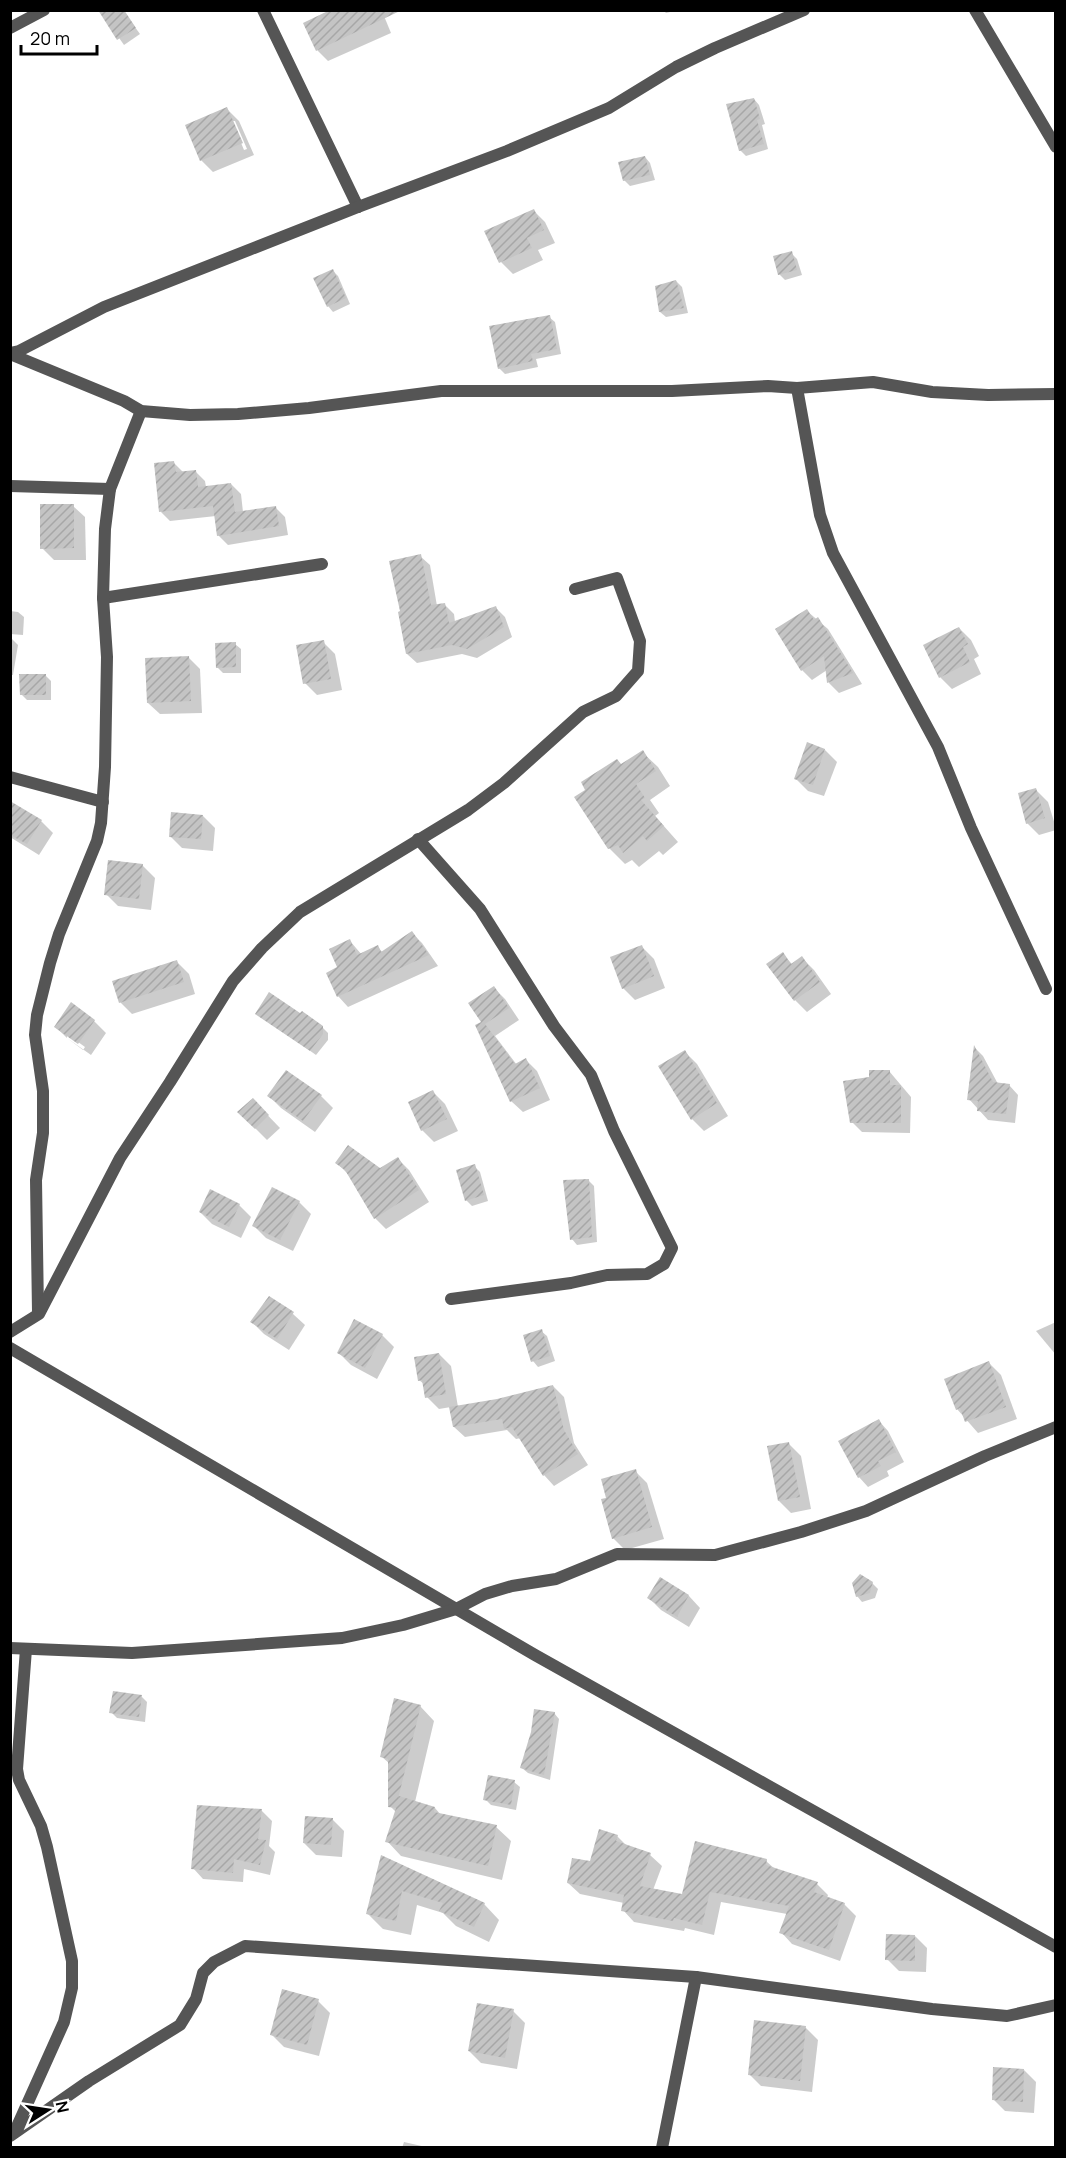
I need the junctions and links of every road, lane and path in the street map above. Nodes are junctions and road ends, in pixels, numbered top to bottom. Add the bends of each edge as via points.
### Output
1 (44, 10) edge
2 (263, 10) edge
3 (804, 10) edge
4 (975, 10) edge
5 (10, 28) edge
6 (1056, 147) edge
7 (358, 207) junction
8 (10, 353) edge
9 (797, 388) junction
10 (1056, 394) edge
11 (141, 411) junction
12 (10, 486) edge
13 (110, 489) junction
14 (322, 564) dead end
15 (576, 589) dead end
16 (103, 598) junction
17 (10, 777) edge
18 (103, 802) junction
19 (418, 839) junction
20 (1046, 988) dead end
21 (451, 1299) dead end
22 (39, 1314) junction
23 (10, 1332) edge
24 (10, 1348) edge
25 (1056, 1427) edge
26 (456, 1609) junction
27 (10, 1648) edge
28 (26, 1648) junction
29 (1056, 1947) edge
30 (696, 1977) junction
31 (1056, 2005) edge
32 (13, 2134) edge
33 (662, 2148) edge

1 - 5 street
2 - 7 street
3 - 7 street via 676,67 609,108
4 - 6 street
7 - 8 street via 104,307
8 - 11 street
9 - 10 street via 873,382 943,393
9 - 11 street via 441,391 238,414
9 - 20 street via 820,515 833,553 938,747 971,828
11 - 13 street
12 - 13 street
13 - 16 street
14 - 16 street
15 - 19 street via 617,578 640,641 638,671 616,696 584,712 504,783
16 - 18 street via 107,668
17 - 18 street
18 - 22 street via 97,841 59,934 37,1015 43,1091 43,1133 36,1180
19 - 21 street via 480,909 554,1026 591,1075 672,1248 664,1264 647,1274 607,1275
19 - 22 street via 300,912 232,981 120,1158
22 - 23 street
24 - 26 street
25 - 26 street via 866,1511 801,1532 715,1556 617,1554 556,1579 485,1594
26 - 28 street via 342,1638 132,1653
26 - 29 street
27 - 28 street
28 - 32 street via 17,1769 52,1866 72,1961 72,1988 64,2022
30 - 31 street via 1007,2016
30 - 32 street via 245,1946 214,1962 203,1973 196,1999 180,2025
30 - 33 street

